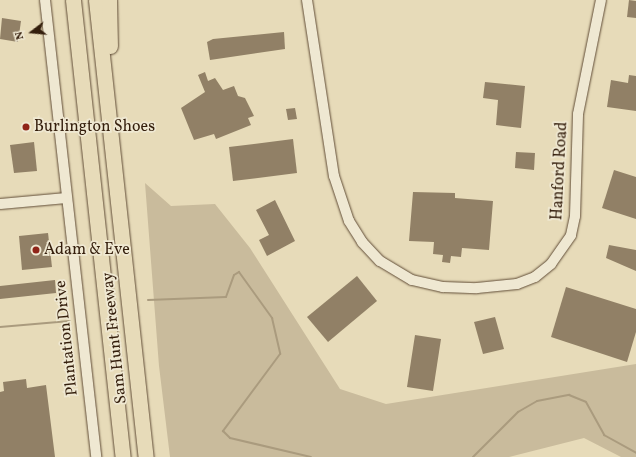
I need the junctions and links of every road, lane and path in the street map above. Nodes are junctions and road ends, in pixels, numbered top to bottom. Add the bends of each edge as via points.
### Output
1 (45, 0) edge
2 (66, 0) edge
3 (73, 0) edge
4 (96, 0) edge
5 (109, 0) edge
6 (307, 0) edge
7 (601, 0) edge
8 (117, 194) junction
9 (67, 198) junction
10 (0, 204) edge
11 (100, 255) junction
12 (96, 457) edge
13 (123, 457) edge
14 (146, 457) edge

1 - 9 street, Plantation Drive
2 - 11 highway
3 - 11 highway, Sam Hunt Freeway
4 - 8 highway, Sam Hunt Freeway
5 - 8 highway
6 - 7 street, Hanford Road via 334,176 349,221 362,242 380,261 412,280 443,287 477,288 517,284 535,277 554,260 571,234 575,216 578,114
8 - 14 highway, Sam Hunt Freeway
9 - 10 street
9 - 12 street, Plantation Drive
11 - 13 highway, Sam Hunt Freeway

